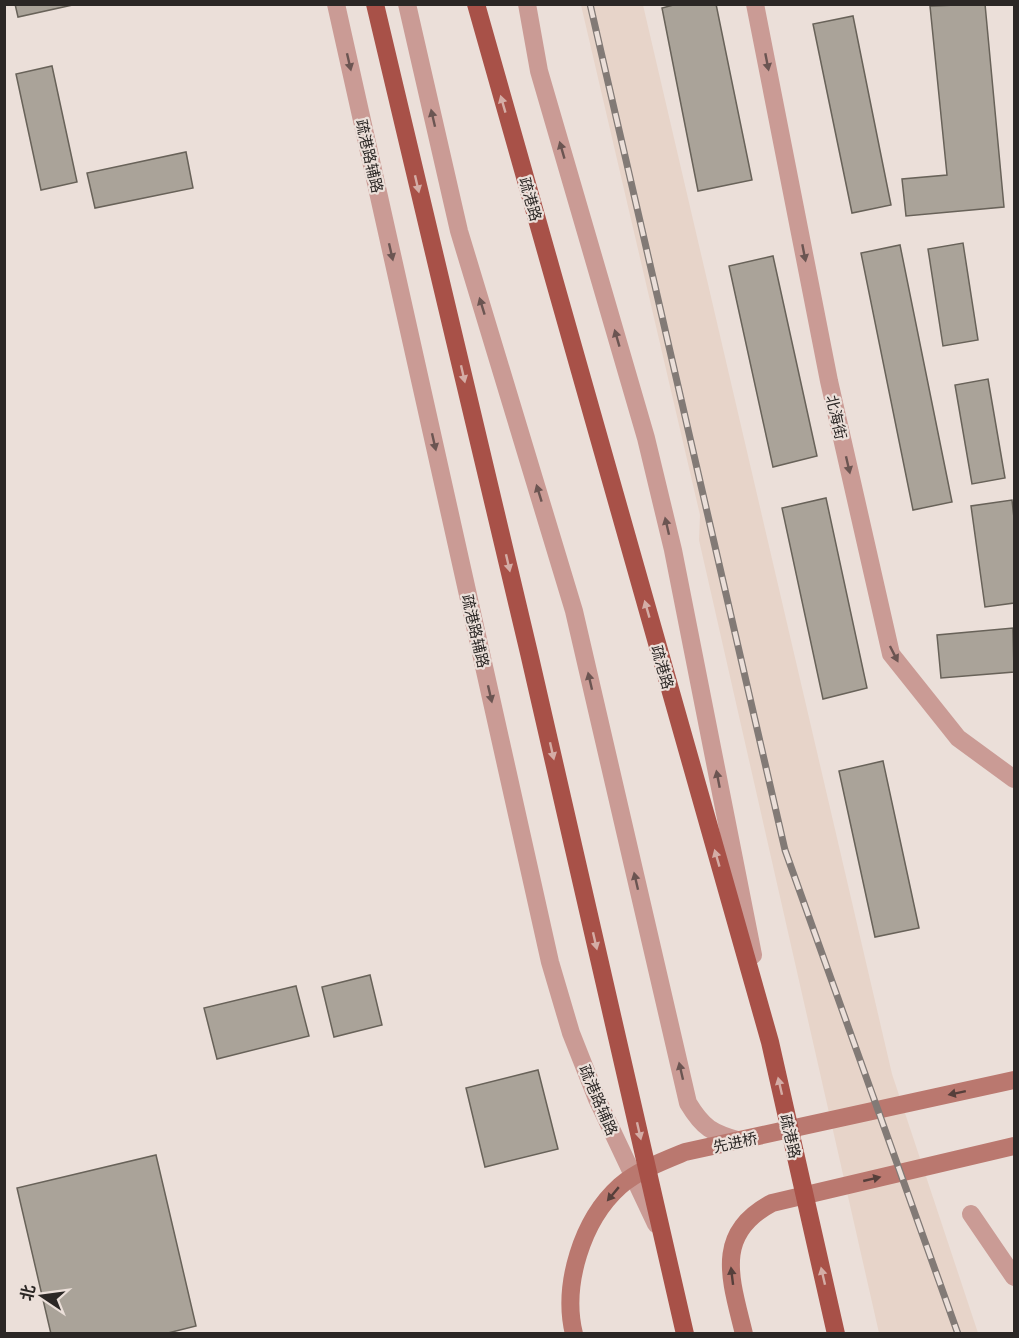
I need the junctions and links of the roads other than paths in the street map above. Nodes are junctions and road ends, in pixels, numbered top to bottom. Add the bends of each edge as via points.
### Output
1 (336, 4) edge
2 (375, 4) edge
3 (407, 4) edge
4 (476, 4) edge
5 (527, 4) edge
6 (755, 4) edge
7 (1014, 779) edge
8 (770, 1042) junction
9 (1014, 1080) edge
10 (740, 1141) junction
11 (1014, 1146) edge
12 (971, 1214) dead end
13 (664, 1241) junction
14 (1014, 1277) edge
15 (574, 1334) edge
16 (685, 1334) edge
17 (744, 1334) edge
18 (836, 1334) edge

1 -> 13 street, 疏港路辅路 via 550,962 571,1033 597,1099
2 -> 13 highway
10 -> 3 street via 718,1135 700,1123 688,1103 571,601 459,231
8 -> 4 highway, 疏港路
8 -> 5 street via 673,550 646,438 539,71
6 -> 7 street, 北海街 via 829,381 891,654 958,738
18 -> 8 highway, 疏港路
9 -> 10 main road, 先进桥
10 -> 15 main road, 先进桥 via 685,1152 620,1186 598,1212 582,1245 571,1283
17 -> 11 main road via 730,1271 731,1247 740,1227 755,1212 772,1203
12 - 14 street
13 - 16 highway

